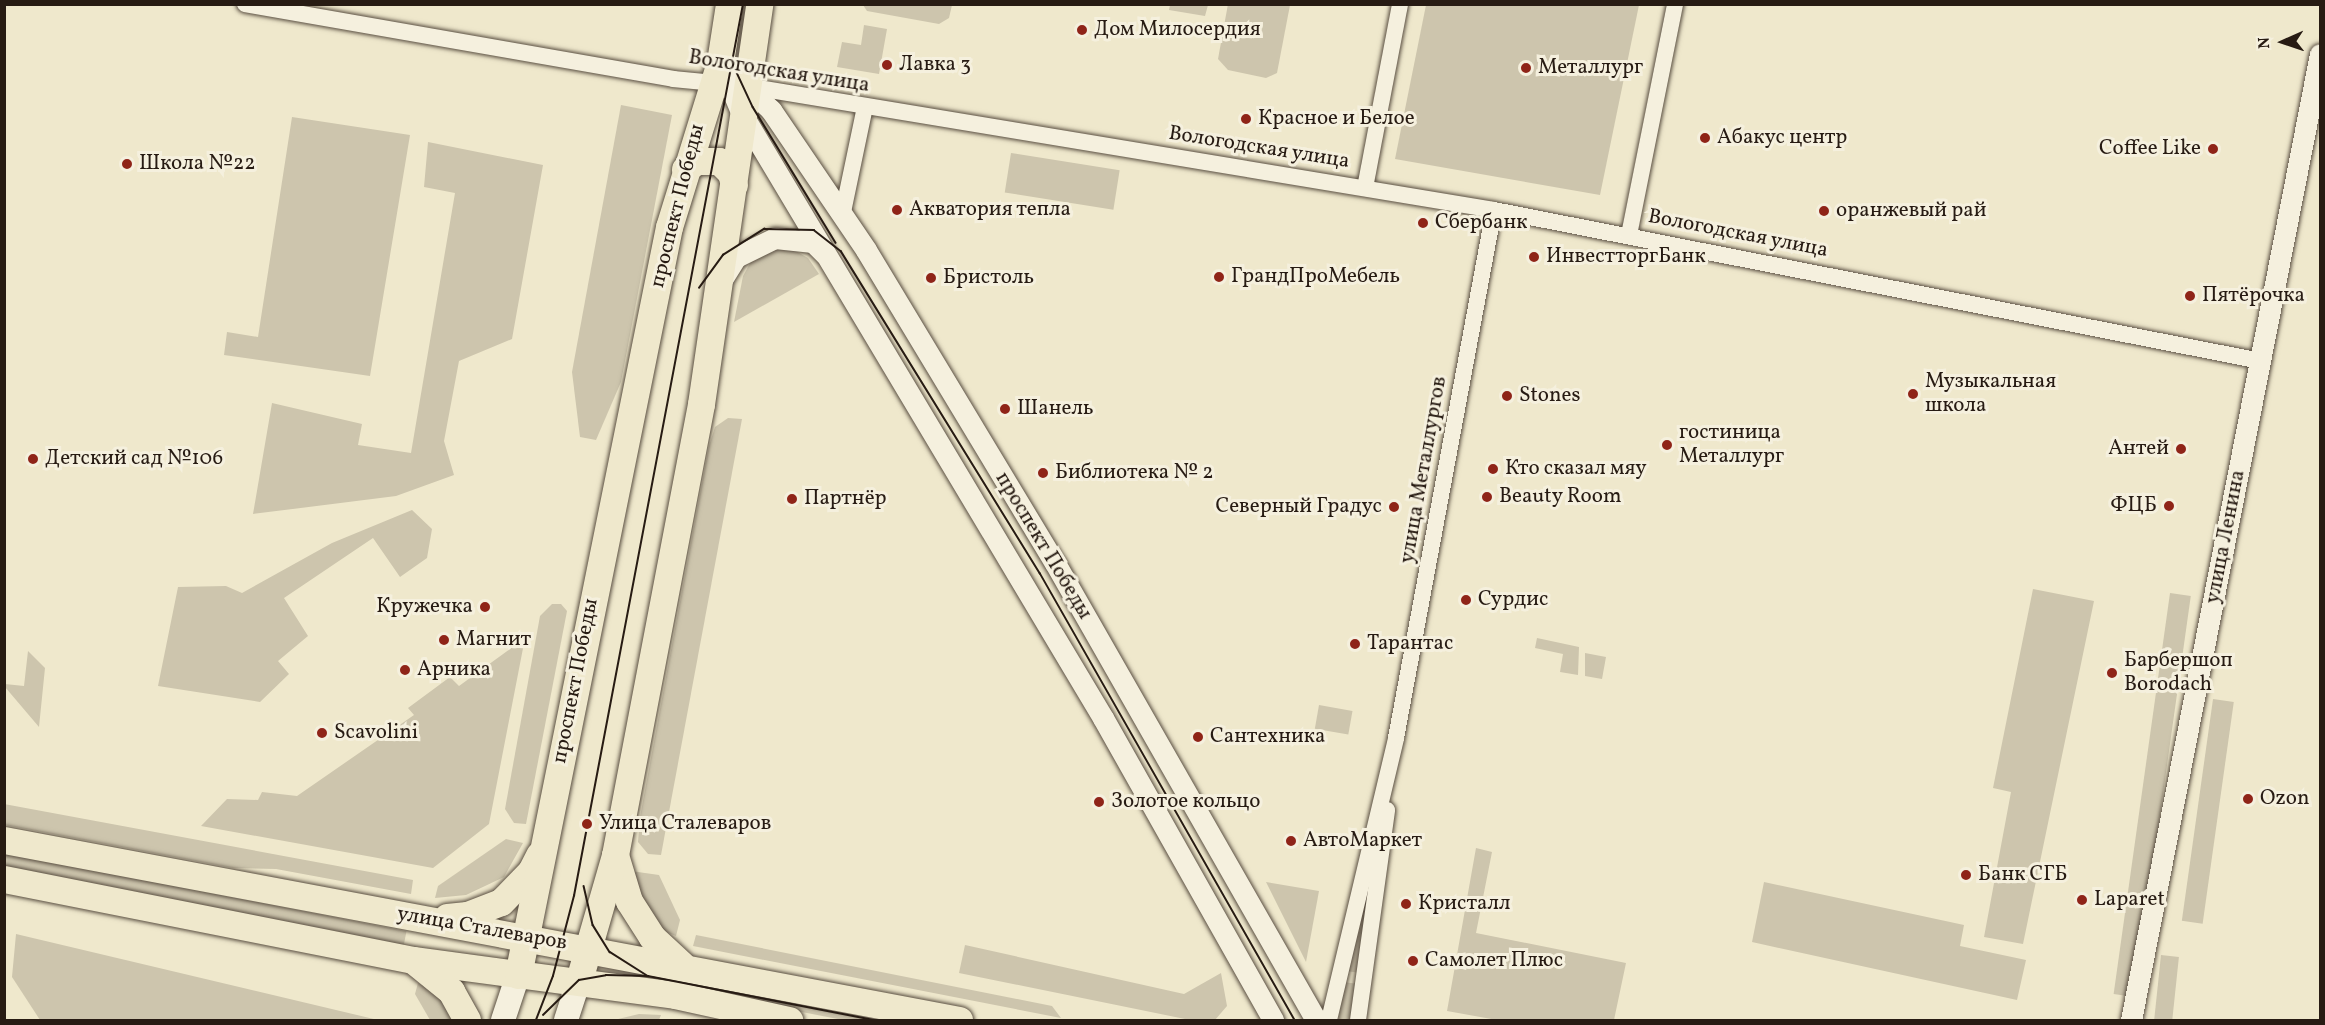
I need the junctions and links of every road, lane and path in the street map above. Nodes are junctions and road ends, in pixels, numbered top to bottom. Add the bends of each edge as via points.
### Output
1 (245, 4) edge
2 (729, 4) edge
3 (759, 4) edge
4 (1400, 4) edge
5 (1675, 4) edge
6 (2320, 54) edge
7 (726, 79) junction
8 (865, 107) junction
9 (742, 114) junction
10 (685, 169) junction
11 (734, 185) junction
12 (1365, 188) junction
13 (1494, 210) junction
14 (843, 212) junction
15 (1629, 235) junction
16 (837, 267) junction
17 (717, 286) junction
18 (2261, 361) junction
19 (1396, 738) junction
20 (4, 840) edge
21 (545, 840) junction
22 (615, 855) junction
23 (4, 879) edge
24 (422, 919) junction
25 (528, 936) junction
26 (586, 948) junction
27 (413, 960) junction
28 (682, 965) junction
29 (518, 975) junction
30 (579, 980) junction
31 (467, 1020) edge
32 (503, 1020) edge
33 (566, 1020) edge
34 (789, 1020) edge
35 (959, 1020) edge
36 (1273, 1020) edge
37 (1316, 1020) edge
38 (1329, 1020) edge
39 (1358, 1020) edge
40 (2131, 1020) edge

1 - 7 street, Вологодская улица
2 - 7 main road, проспект Победы
3 - 7 main road, проспект Победы
4 - 12 street
5 - 15 street
6 - 18 street, улица Ленина
7 - 8 street, Вологодская улица
7 - 9 main road, проспект Победы
7 - 10 main road, проспект Победы
7 - 14 street, проспект Победы via 771,111
8 - 12 street, Вологодская улица
8 - 14 street
9 - 11 main road, проспект Победы
9 - 16 street, проспект Победы
10 - 11 main road via 697,161 718,161 730,172
10 - 21 main road, проспект Победы via 669,226
11 - 17 main road, проспект Победы
12 - 13 street, Вологодская улица
13 - 15 street, Вологодская улица
13 - 19 street, улица Металлургов
14 - 37 street, проспект Победы via 1054,563
15 - 18 street, Вологодская улица
16 - 17 street via 813,242 775,238 736,257
16 - 36 street, проспект Победы via 1103,718
17 - 22 main road, проспект Победы via 701,404
18 - 40 street, улица Ленина
19 - 38 street, улица Металлургов
19 - 39 street, улица Металлургов
20 - 24 main road, улица Сталеваров
21 - 24 main road via 531,871 501,902 468,915
21 - 25 main road, проспект Победы
22 - 26 main road, проспект Победы
22 - 28 main road via 629,901 652,937
23 - 27 main road, улица Сталеваров
24 - 25 main road, улица Сталеваров
25 - 26 main road, улица Сталеваров
25 - 29 main road, проспект Победы
26 - 28 main road, улица Сталеваров
26 - 30 main road, проспект Победы
27 - 29 main road, улица Сталеваров
27 - 31 main road via 451,991
28 - 35 main road, улица Сталеваров
29 - 30 main road, улица Сталеваров
29 - 32 main road, проспект Победы
30 - 33 main road, проспект Победы
30 - 34 main road, улица Сталеваров via 675,995

